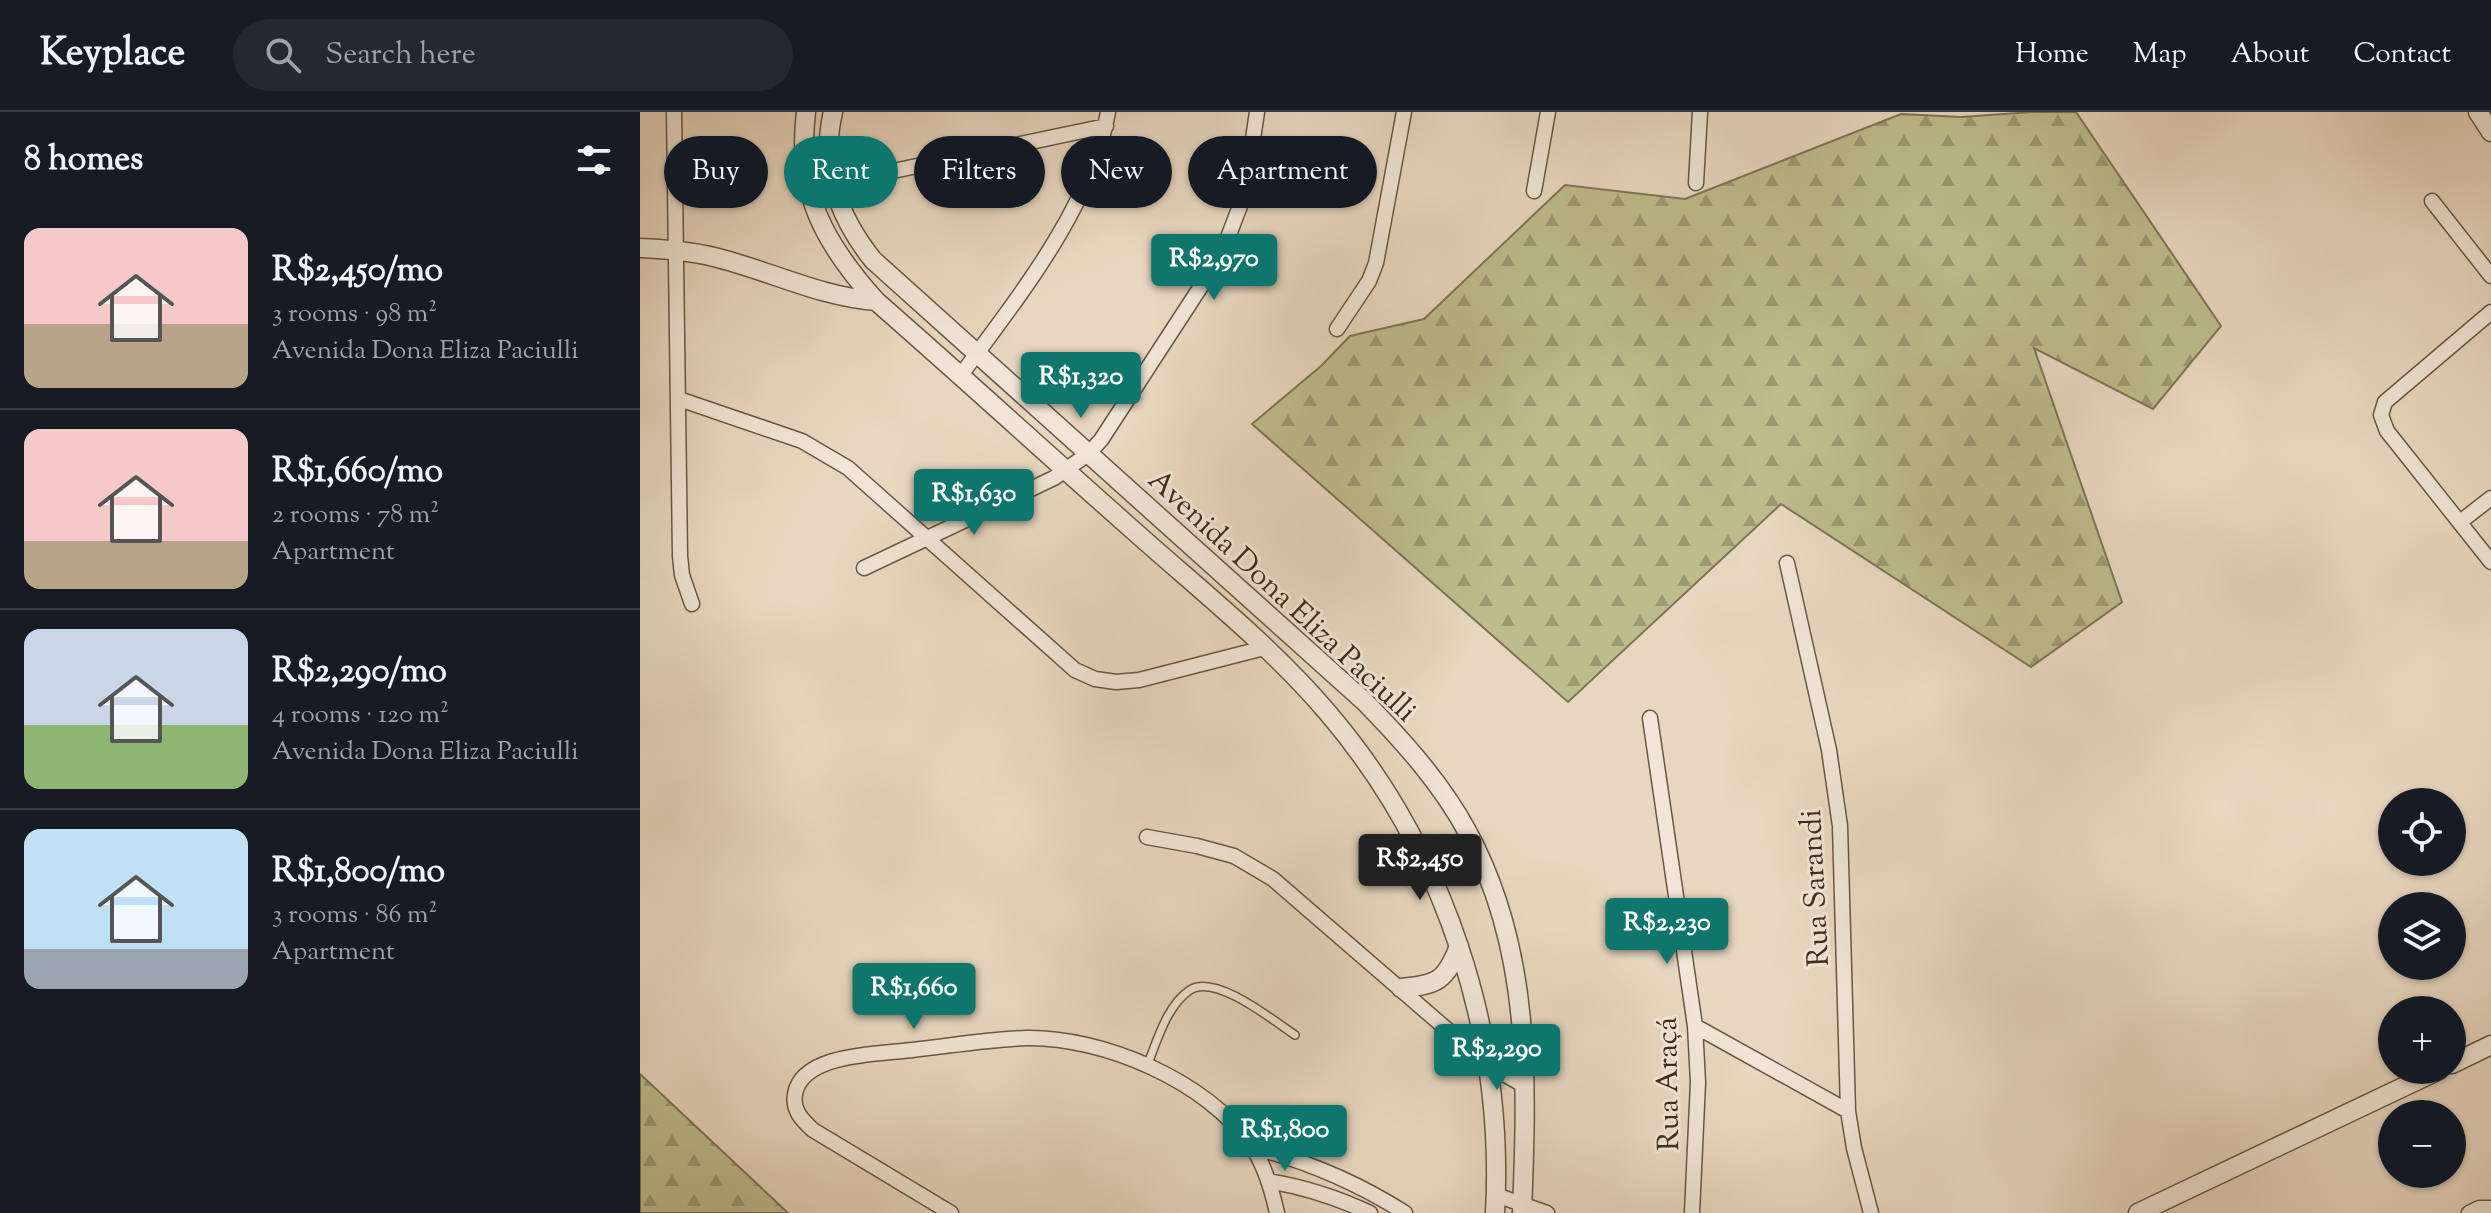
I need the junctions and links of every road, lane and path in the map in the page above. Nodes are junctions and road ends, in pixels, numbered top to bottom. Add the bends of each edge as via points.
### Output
1 (674, 112) edge
2 (806, 112) edge
3 (833, 112) edge
4 (1257, 112) edge
5 (1404, 112) edge
6 (1548, 112) edge
7 (1700, 112) edge
8 (2478, 112) edge
9 (1107, 119) edge
10 (2491, 132) edge
11 (803, 136) edge
12 (830, 136) edge
13 (898, 168) edge
14 (1696, 183) dead end
15 (1534, 191) dead end
16 (2432, 201) dead end
17 (813, 208) edge
18 (842, 208) edge
19 (640, 248) edge
20 (677, 250) junction
21 (2491, 276) edge
22 (876, 301) junction
23 (2491, 312) edge
24 (1337, 329) dead end
25 (977, 354) junction
26 (961, 375) junction
27 (679, 399) junction
28 (1088, 454) junction
29 (1067, 471) junction
30 (2491, 498) edge
31 (2460, 522) junction
32 (927, 538) junction
33 (2491, 562) edge
34 (1787, 563) dead end
35 (864, 568) dead end
36 (692, 604) dead end
37 (1264, 648) junction
38 (1650, 718) dead end
39 (1147, 837) dead end
40 (1459, 946) junction
41 (1401, 988) junction
42 (1695, 1026) junction
43 (1295, 1035) dead end
44 (2491, 1045) edge
45 (2466, 1057) edge
46 (1488, 1065) junction
47 (1147, 1066) junction
48 (2410, 1084) edge
49 (1525, 1086) junction
50 (1848, 1111) junction
51 (1252, 1147) junction
52 (1268, 1181) junction
53 (2491, 1196) edge
54 (1496, 1204) edge
55 (1522, 1208) edge
56 (2479, 1210) edge
57 (951, 1213) edge
58 (1277, 1213) edge
59 (1370, 1213) edge
60 (1405, 1213) edge
61 (1547, 1213) edge
62 (1692, 1213) edge
63 (1871, 1213) edge
64 (2138, 1213) edge

1 - 20 street
2 - 11 street, Avenida Dona Eliza Paciulli
3 - 12 street, Avenida Dona Eliza Paciulli
4 - 28 street via 1248,172 1227,240 1113,423
5 - 24 street via 1376,263
6 - 15 street
7 - 14 street
8 - 10 street
9 - 13 street
9 - 25 street via 1080,199
16 - 21 street
17 - 22 street, Avenida Dona Eliza Paciulli via 835,252
18 - 25 street, Avenida Dona Eliza Paciulli via 873,260
19 - 20 street
20 - 22 street via 840,296
20 - 27 street
22 - 26 street, Avenida Dona Eliza Paciulli
23 - 31 street via 2385,402 2381,415 2387,431
25 - 26 street
25 - 28 street, Avenida Dona Eliza Paciulli
26 - 29 street, Avenida Dona Eliza Paciulli
27 - 32 street via 826,453
27 - 36 street via 680,556
28 - 29 street
28 - 49 street, Avenida Dona Eliza Paciulli via 1365,702 1448,800 1482,861 1505,921 1522,1008
29 - 32 street
29 - 37 street, Avenida Dona Eliza Paciulli
30 - 31 street
31 - 33 street
32 - 35 street
32 - 37 street via 1059,658 1095,679 1139,680
34 - 50 street, Rua Sarandi via 1829,750 1840,826
37 - 40 street, Avenida Dona Eliza Paciulli via 1328,713 1379,779 1427,864
38 - 42 street, Rua Araçá
39 - 41 street via 1234,856 1273,879
40 - 41 street via 1441,979
40 - 46 street, Avenida Dona Eliza Paciulli
41 - 46 street
42 - 50 street
42 - 62 street, Rua Araçá
43 - 47 lane via 1224,990 1200,986 1190,990 1166,1020
44 - 45 street
46 - 49 street
46 - 54 street, Avenida Dona Eliza Paciulli
47 - 51 street via 1212,1105
47 - 57 street via 1109,1051 1029,1038 858,1057 806,1073 794,1098 803,1121
48 - 64 street
49 - 55 street, Avenida Dona Eliza Paciulli
50 - 63 street, Rua Sarandi
51 - 52 street
51 - 60 street via 1335,1176
52 - 58 street
52 - 59 street via 1307,1188
53 - 56 street
54 - 55 street
55 - 61 street

